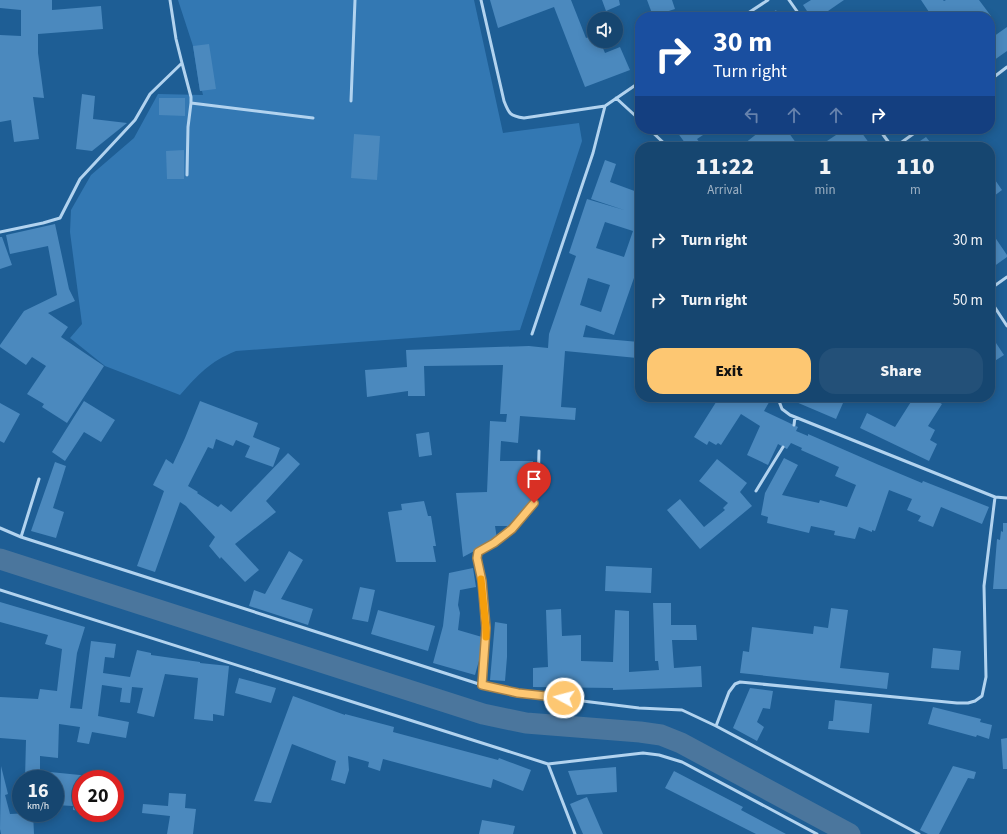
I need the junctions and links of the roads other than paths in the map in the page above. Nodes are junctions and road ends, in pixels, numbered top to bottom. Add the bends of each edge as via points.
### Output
1 (170, 0) edge
2 (355, 0) edge
3 (481, 0) edge
4 (768, 0) edge
5 (789, 0) edge
6 (750, 12) edge
7 (797, 12) edge
8 (182, 63) junction
9 (1007, 68) edge
10 (995, 76) edge
11 (635, 85) edge
12 (616, 98) junction
13 (351, 101) dead end
14 (191, 103) junction
15 (605, 106) junction
16 (635, 115) edge
17 (313, 118) dead end
18 (654, 134) edge
19 (913, 134) edge
20 (663, 142) edge
21 (902, 142) edge
22 (187, 175) dead end
23 (0, 232) edge
24 (1007, 277) edge
25 (995, 285) edge
26 (995, 308) edge
27 (1007, 326) edge
28 (532, 334) dead end
29 (780, 402) edge
30 (795, 417) junction
31 (794, 425) dead end
32 (783, 447) dead end
33 (539, 451) dead end
34 (39, 479) dead end
35 (756, 491) dead end
36 (994, 497) junction
37 (1007, 498) edge
38 (0, 528) edge
39 (21, 537) junction
40 (0, 590) edge
41 (482, 685) junction
42 (716, 726) junction
43 (548, 764) junction
44 (575, 834) edge
45 (817, 834) edge
46 (919, 834) edge

1 - 8 lane
2 - 13 lane
3 - 15 lane via 504,102 513,116 524,118
4 - 6 lane
5 - 7 lane
8 - 14 lane
8 - 23 lane via 150,94 135,120 80,179 60,218
9 - 10 lane
11 - 12 lane
12 - 15 lane
12 - 16 lane
14 - 17 lane
14 - 22 lane
15 - 28 lane via 593,153
18 - 20 lane
19 - 21 lane
24 - 25 lane
26 - 27 lane
29 - 30 lane via 782,409
30 - 31 lane
30 - 36 lane
32 - 35 lane
33 - 41 lane via 538,491 534,503 512,529 477,555 486,628
34 - 39 lane
36 - 37 lane
36 - 42 lane via 984,586 986,678 982,696 975,701 958,703 740,682 729,692
38 - 39 lane
39 - 41 lane
40 - 43 lane
41 - 42 lane via 518,693 639,708 682,710
42 - 46 lane
43 - 44 lane
43 - 45 lane via 643,753 659,755 682,762

